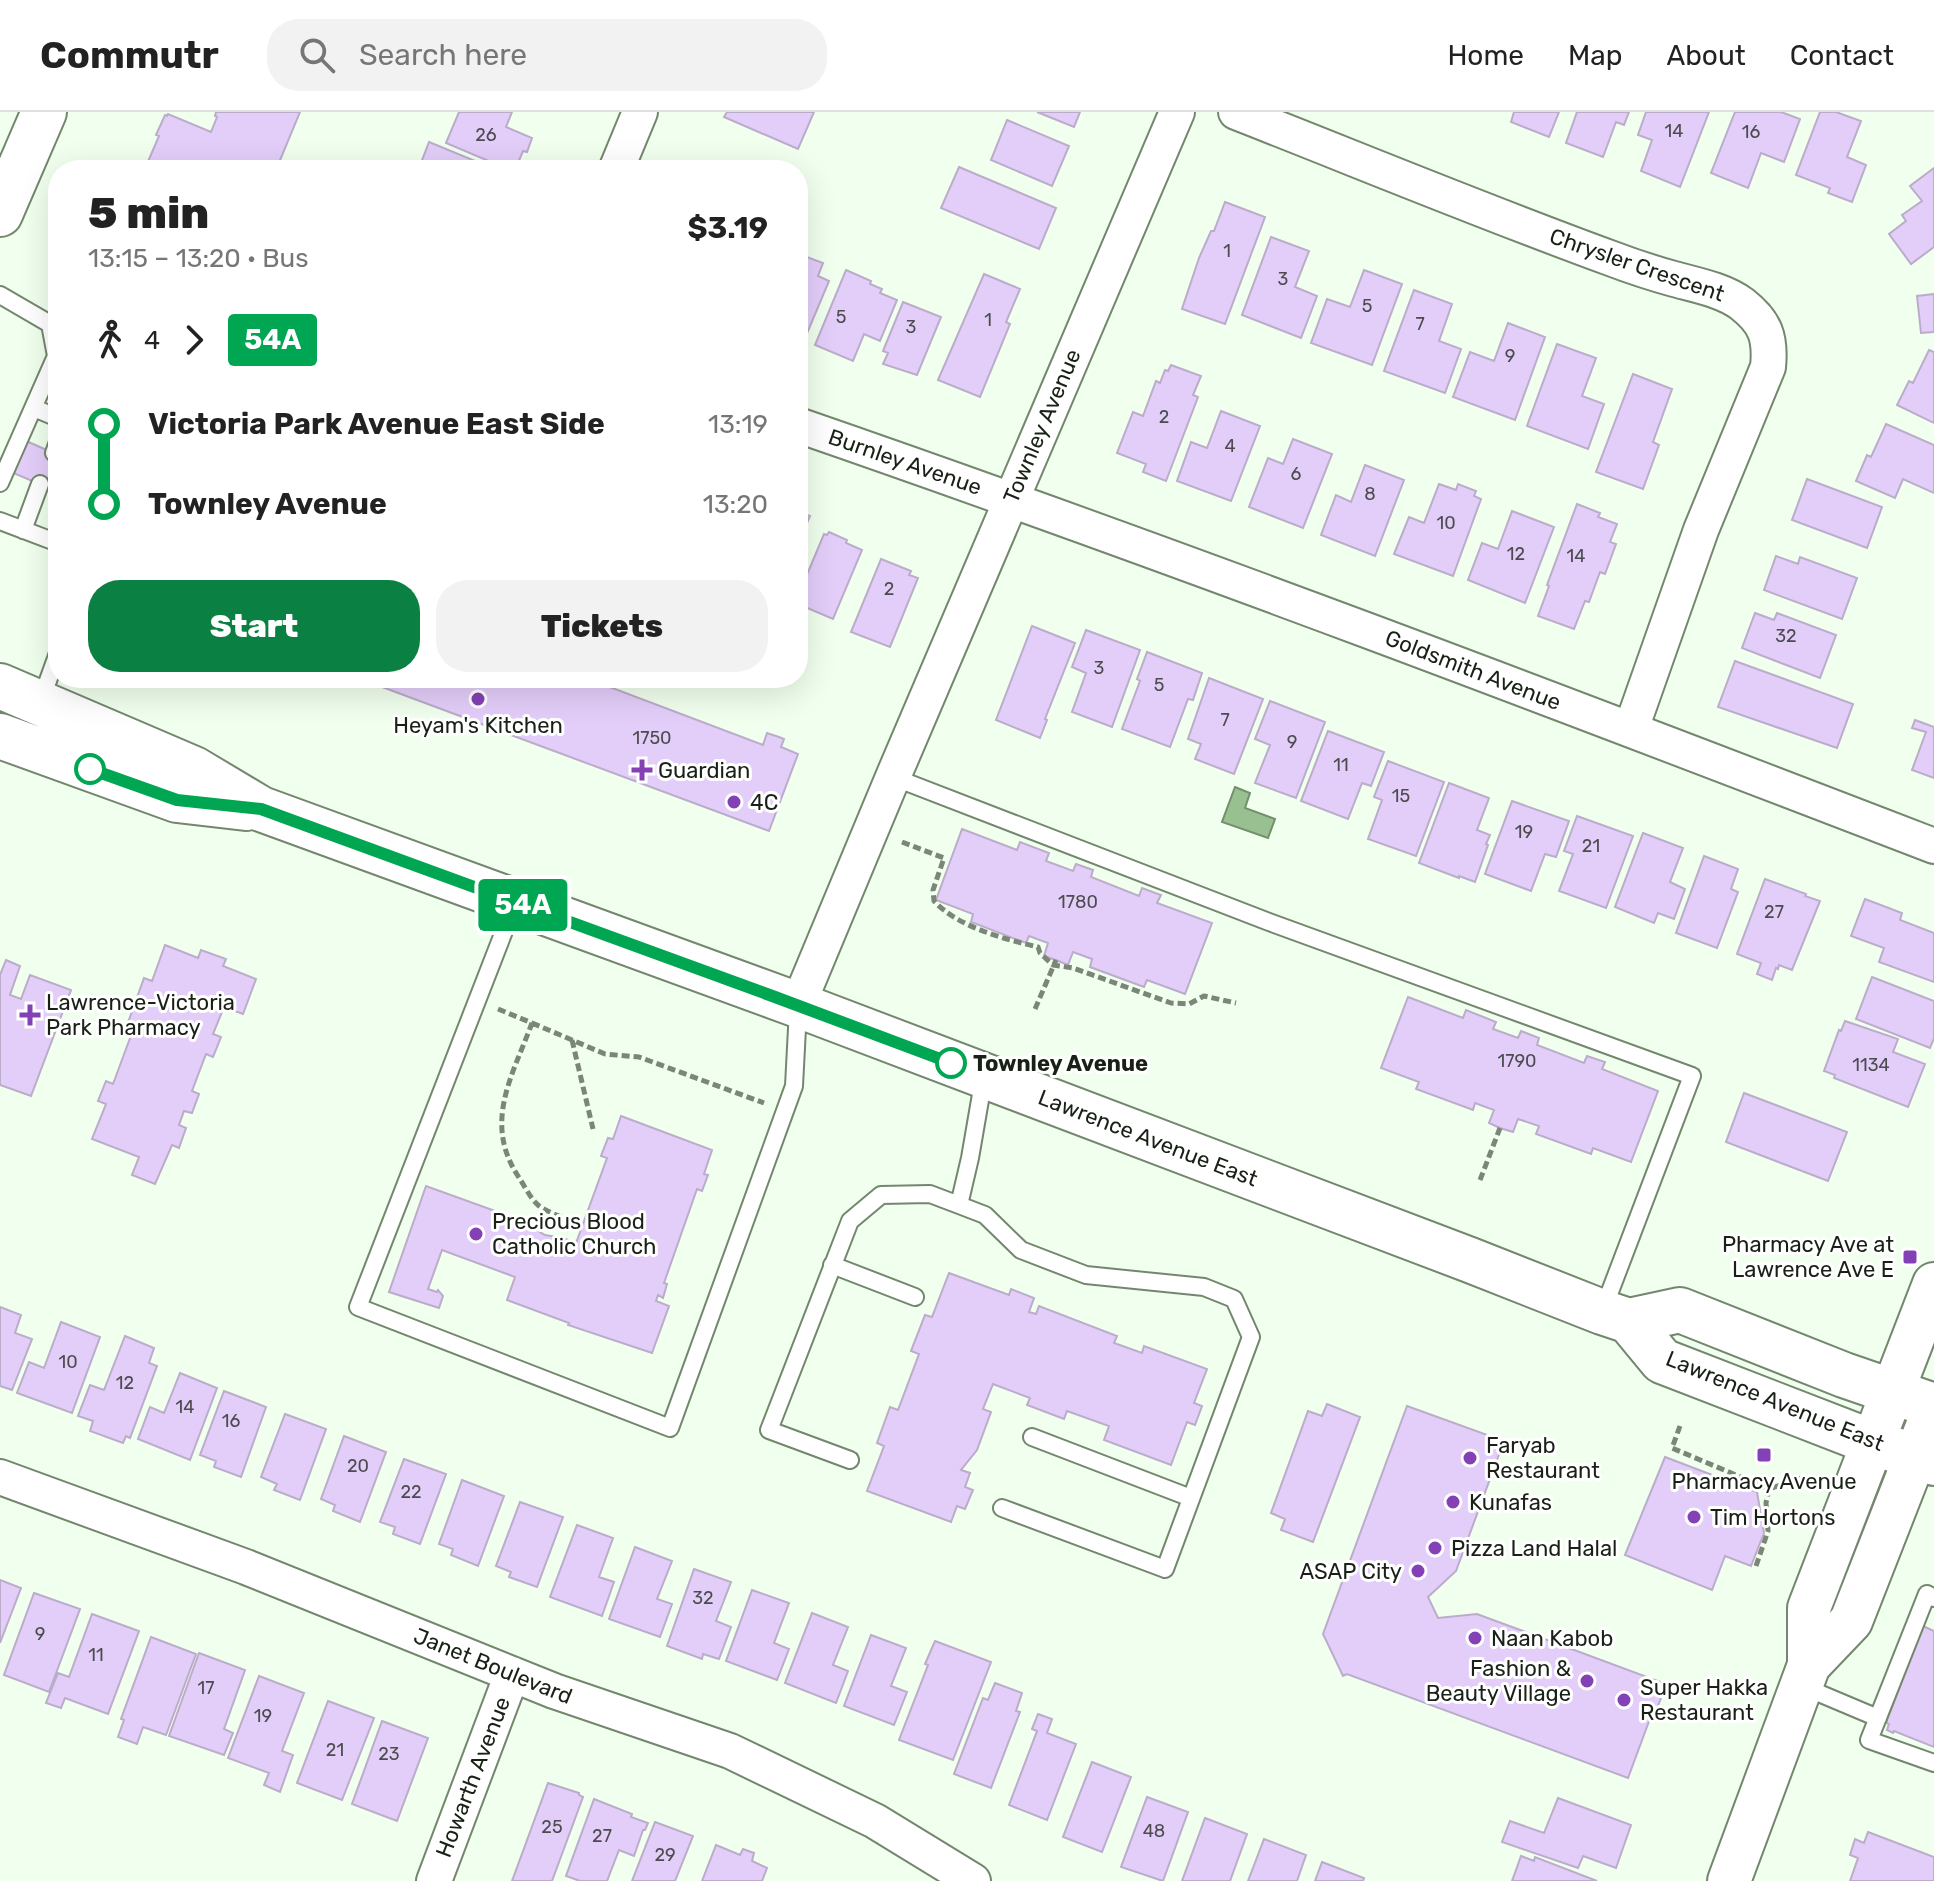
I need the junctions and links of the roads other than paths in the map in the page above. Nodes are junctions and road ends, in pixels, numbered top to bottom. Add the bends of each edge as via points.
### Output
1 (44, 112) edge
2 (640, 112) edge
3 (1177, 112) edge
4 (1236, 112) edge
5 (620, 160) edge
6 (0, 214) edge
7 (0, 295) edge
8 (48, 323) edge
9 (48, 375) edge
10 (34, 408) junction
11 (48, 414) edge
12 (808, 428) edge
13 (0, 483) edge
14 (40, 484) dead end
15 (1011, 498) junction
16 (0, 521) edge
17 (23, 530) junction
18 (48, 539) edge
19 (48, 680) edge
20 (0, 686) edge
21 (40, 702) junction
22 (1631, 729) junction
23 (0, 736) edge
24 (893, 777) junction
25 (261, 809) junction
26 (1934, 846) edge
27 (516, 902) junction
28 (798, 1005) junction
29 (985, 1075) junction
30 (959, 1205) junction
31 (832, 1265) junction
32 (1934, 1284) edge
33 (915, 1297) dead end
34 (1616, 1316) junction
35 (1893, 1392) junction
36 (1934, 1407) edge
37 (1032, 1437) dead end
38 (1874, 1443) junction
39 (1925, 1459) edge
40 (850, 1460) dead end
41 (0, 1477) edge
42 (1191, 1498) junction
43 (1002, 1508) dead end
44 (1934, 1598) edge
45 (512, 1674) junction
46 (1805, 1675) junction
47 (1878, 1718) junction
48 (1934, 1763) edge
49 (434, 1881) edge
50 (973, 1881) edge
51 (1729, 1881) edge

1 - 6 main road
2 - 5 street
3 - 15 street, Townley Avenue
4 - 22 street, Chrysler Crescent via 1584,249 1714,291 1739,302 1765,329 1771,346 1768,367 1701,530
7 - 8 lane
9 - 10 lane
10 - 11 lane
10 - 13 lane
12 - 15 street, Burnley Avenue
14 - 17 lane
15 - 22 street, Goldsmith Avenue
15 - 24 street, Townley Avenue
16 - 17 lane
17 - 18 lane
19 - 21 lane
20 - 21 main road, Lawrence Avenue East
21 - 25 main road, Lawrence Avenue East via 194,769
22 - 26 street, Goldsmith Avenue
23 - 25 main road, Lawrence Avenue East via 177,800
24 - 28 street, Townley Avenue
24 - 34 lane via 1269,922 1692,1076
25 - 27 main road, Lawrence Avenue East
27 - 28 main road, Lawrence Avenue East
27 - 28 lane via 358,1307 670,1428 794,1086
28 - 29 main road, Lawrence Avenue East
29 - 30 lane
29 - 34 main road, Lawrence Avenue East
30 - 31 lane via 930,1194 881,1195 850,1221
30 - 42 lane via 985,1215 1021,1250 1086,1275 1204,1287 1234,1299 1251,1337
31 - 33 lane
31 - 40 lane via 769,1430
32 - 35 street
34 - 35 main road, Lawrence Avenue East via 1680,1310
34 - 38 main road, Lawrence Avenue East via 1662,1361
35 - 36 main road, Lawrence Avenue East
35 - 38 street
36 - 39 street
37 - 42 lane
38 - 39 main road, Lawrence Avenue East
38 - 46 street via 1809,1608
39 - 46 street via 1851,1621
41 - 45 street, Janet Boulevard via 246,1567
42 - 43 lane via 1165,1569
44 - 47 lane via 1927,1594
45 - 49 street, Howarth Avenue
45 - 50 street, Janet Boulevard via 730,1751 875,1821
46 - 47 lane
46 - 51 street
47 - 48 lane via 1869,1740

